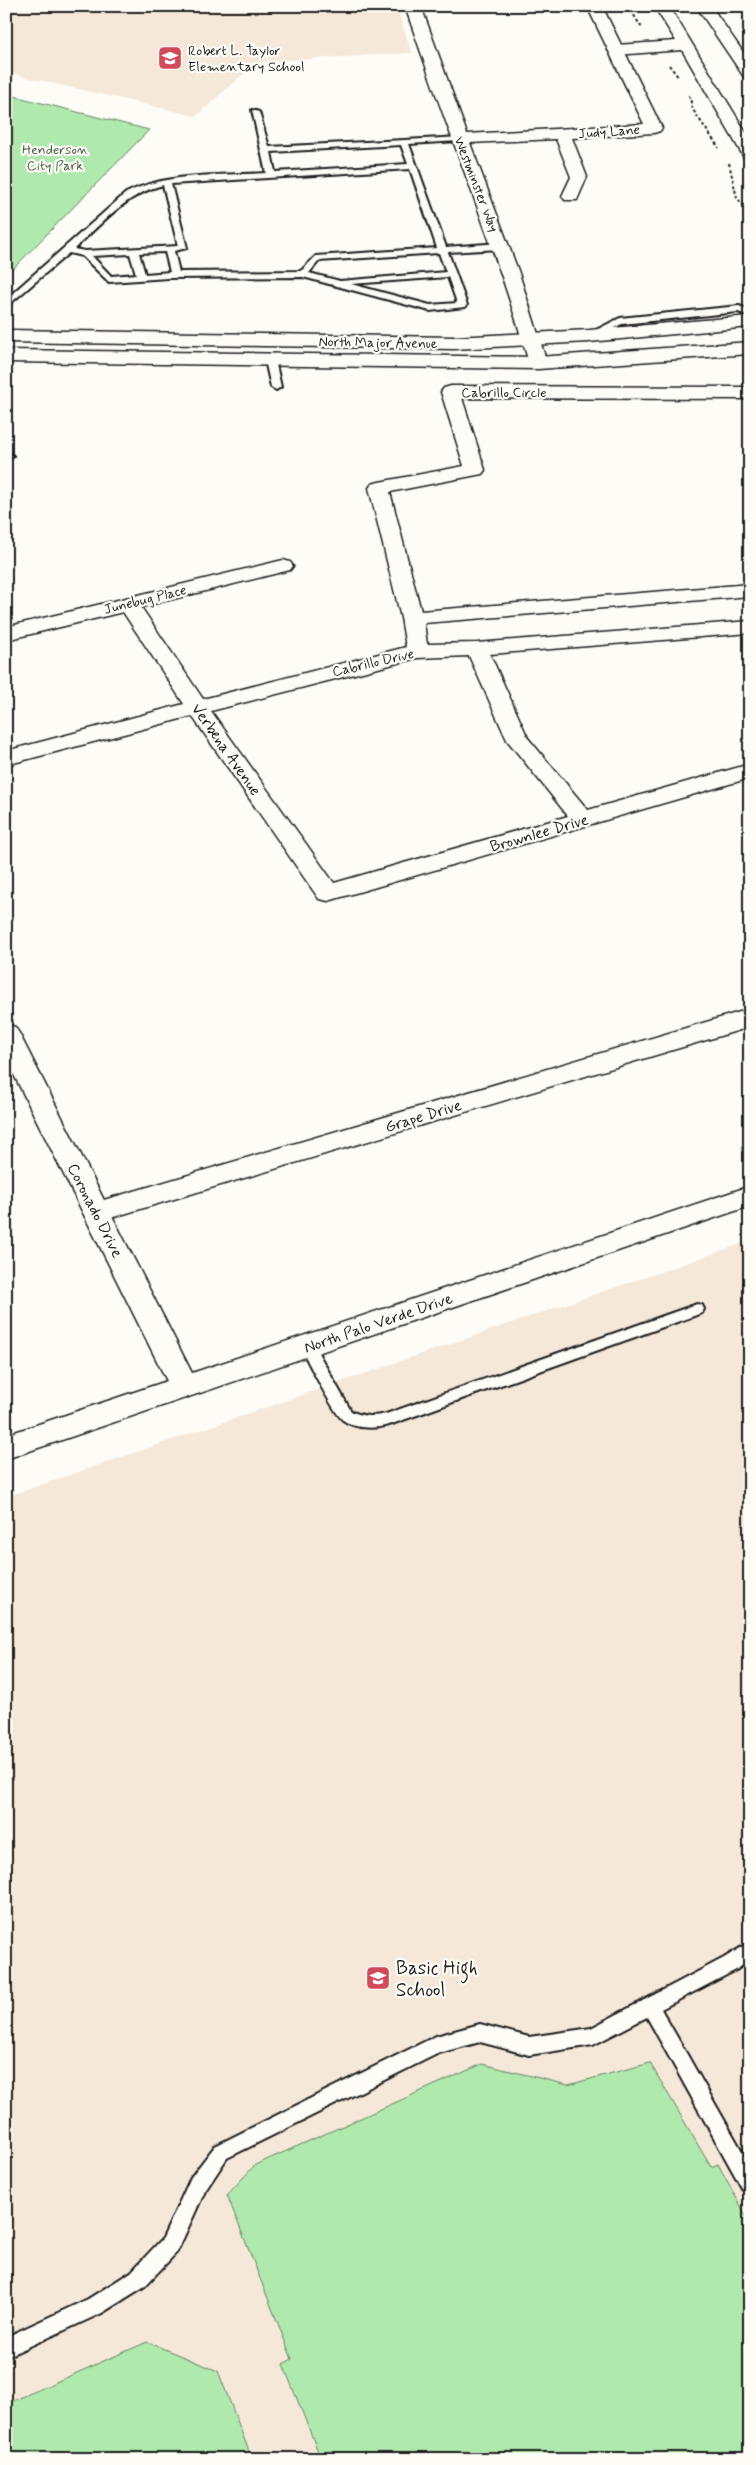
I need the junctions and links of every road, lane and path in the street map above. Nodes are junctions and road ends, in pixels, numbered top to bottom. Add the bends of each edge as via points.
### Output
1 (413, 6) edge
2 (594, 6) edge
3 (628, 6) edge
4 (661, 6) edge
5 (702, 6) edge
6 (644, 30) dead end
7 (686, 45) junction
8 (616, 50) junction
9 (668, 63) dead end
10 (750, 74) edge
11 (681, 79) dead end
12 (688, 86) dead end
13 (255, 112) dead end
14 (734, 127) junction
15 (562, 134) junction
16 (750, 138) edge
17 (459, 139) junction
18 (404, 142) junction
19 (266, 150) junction
20 (720, 150) dead end
21 (750, 154) edge
22 (728, 161) dead end
23 (413, 166) junction
24 (271, 175) junction
25 (166, 182) junction
26 (571, 196) dead end
27 (750, 212) edge
28 (500, 246) junction
29 (169, 249) junction
30 (68, 250) junction
31 (134, 251) junction
32 (443, 251) junction
33 (85, 254) junction
34 (303, 274) junction
35 (451, 274) junction
36 (175, 275) junction
37 (141, 277) junction
38 (333, 283) junction
39 (6, 304) edge
40 (750, 313) edge
41 (750, 321) edge
42 (6, 336) edge
43 (589, 336) junction
44 (750, 339) edge
45 (532, 340) junction
46 (750, 348) edge
47 (643, 354) junction
48 (6, 356) edge
49 (270, 360) junction
50 (538, 363) junction
51 (276, 387) dead end
52 (750, 393) edge
53 (284, 566) dead end
54 (750, 590) edge
55 (128, 603) junction
56 (412, 618) junction
57 (750, 627) edge
58 (6, 634) edge
59 (477, 650) junction
60 (417, 652) junction
61 (197, 707) junction
62 (6, 758) edge
63 (750, 771) edge
64 (584, 819) junction
65 (328, 894) joint
66 (750, 1018) edge
67 (6, 1033) edge
68 (750, 1196) edge
69 (97, 1212) junction
70 (697, 1309) dead end
71 (307, 1346) junction
72 (185, 1387) junction
73 (6, 1447) edge
74 (750, 1950) edge
75 (650, 2006) junction
76 (750, 2184) edge
77 (6, 2347) edge

1 - 17 street, Westminster Way
2 - 8 street, Judy Lane
3 - 6 path
4 - 7 street
5 - 10 street
7 - 8 street
7 - 14 street
8 - 15 street, Judy Lane via 654,128
9 - 11 path
12 - 20 path via 693,110
13 - 19 lane
14 - 16 street
14 - 21 street
15 - 17 street, Judy Lane
15 - 26 street via 578,177
17 - 18 lane
17 - 28 street, Westminster Way
18 - 19 lane
18 - 23 lane
19 - 24 lane
22 - 27 path via 737,198
23 - 24 lane
23 - 32 lane
24 - 25 lane
25 - 29 lane via 183,248
25 - 30 lane via 145,186 129,195
28 - 32 lane
28 - 45 street, Westminster Way
29 - 31 lane
29 - 36 lane
30 - 33 lane
30 - 39 lane
31 - 33 lane
31 - 37 lane
32 - 34 lane via 316,259
32 - 35 lane
33 - 37 lane via 109,279
34 - 36 lane
34 - 38 lane
35 - 38 lane
35 - 38 lane via 462,305 430,308
36 - 37 lane
40 - 43 lane via 739,309 620,321
41 - 43 street, North Major Avenue
42 - 45 street, North Major Avenue via 454,343
43 - 45 street, North Major Avenue
44 - 47 street
45 - 50 street, Westminster Way
46 - 47 street, North Major Avenue
47 - 50 street, North Major Avenue
48 - 49 street, North Major Avenue
49 - 50 street, North Major Avenue
49 - 51 lane
52 - 56 street, Cabrillo Circle via 450,392 475,470 379,488
53 - 55 street, Junebug Place
54 - 56 street
55 - 58 street, Junebug Place
55 - 61 street, Verbena Avenue
56 - 60 street, Cabrillo Circle
57 - 59 street, Cabrillo Drive
59 - 60 street, Cabrillo Drive
59 - 64 street via 518,740
60 - 61 street, Cabrillo Drive
61 - 62 street, Cabrillo Drive
61 - 65 street, Verbena Avenue
63 - 64 street, Brownlee Drive
64 - 65 street, Brownlee Drive
66 - 69 street, Grape Drive
67 - 69 street, Coronado Drive
68 - 71 street, North Palo Verde Drive
69 - 72 street, Coronado Drive
70 - 71 lane via 371,1423 356,1422 346,1415
71 - 72 street, North Palo Verde Drive
72 - 73 street, North Palo Verde Drive
74 - 75 lane
75 - 76 lane
75 - 77 lane via 593,2036 529,2046 480,2033 436,2045 221,2152 198,2184 170,2246 138,2279 95,2306

